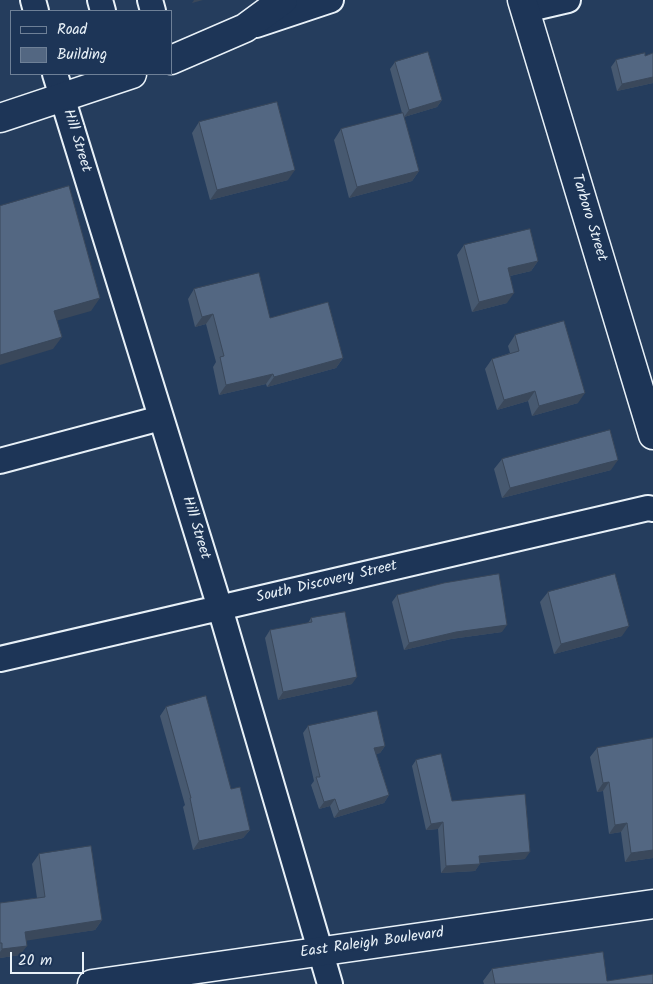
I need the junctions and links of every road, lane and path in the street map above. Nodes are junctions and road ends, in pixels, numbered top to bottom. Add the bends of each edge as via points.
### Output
1 (283, 0) edge
2 (330, 0) edge
3 (568, 0) edge
4 (524, 5) edge
5 (245, 28) junction
6 (172, 60) edge
7 (126, 75) edge
8 (58, 86) edge
9 (0, 118) edge
10 (161, 418) junction
11 (653, 435) edge
12 (0, 461) edge
13 (653, 509) edge
14 (220, 608) junction
15 (0, 659) edge
16 (653, 904) edge
17 (321, 952) junction
18 (92, 984) edge
19 (330, 984) edge

1 - 5 main road
2 - 5 street
3 - 4 street
4 - 11 main road, Tarboro Street
5 - 6 main road
7 - 8 main road
8 - 9 main road
8 - 10 street, Hill Street
10 - 12 street
10 - 14 street, Hill Street
13 - 14 street, South Discovery Street
14 - 15 street, South Discovery Street
14 - 17 street, Hill Street
16 - 17 main road, East Raleigh Boulevard
17 - 18 main road, East Raleigh Boulevard
17 - 19 street, Hill Street

